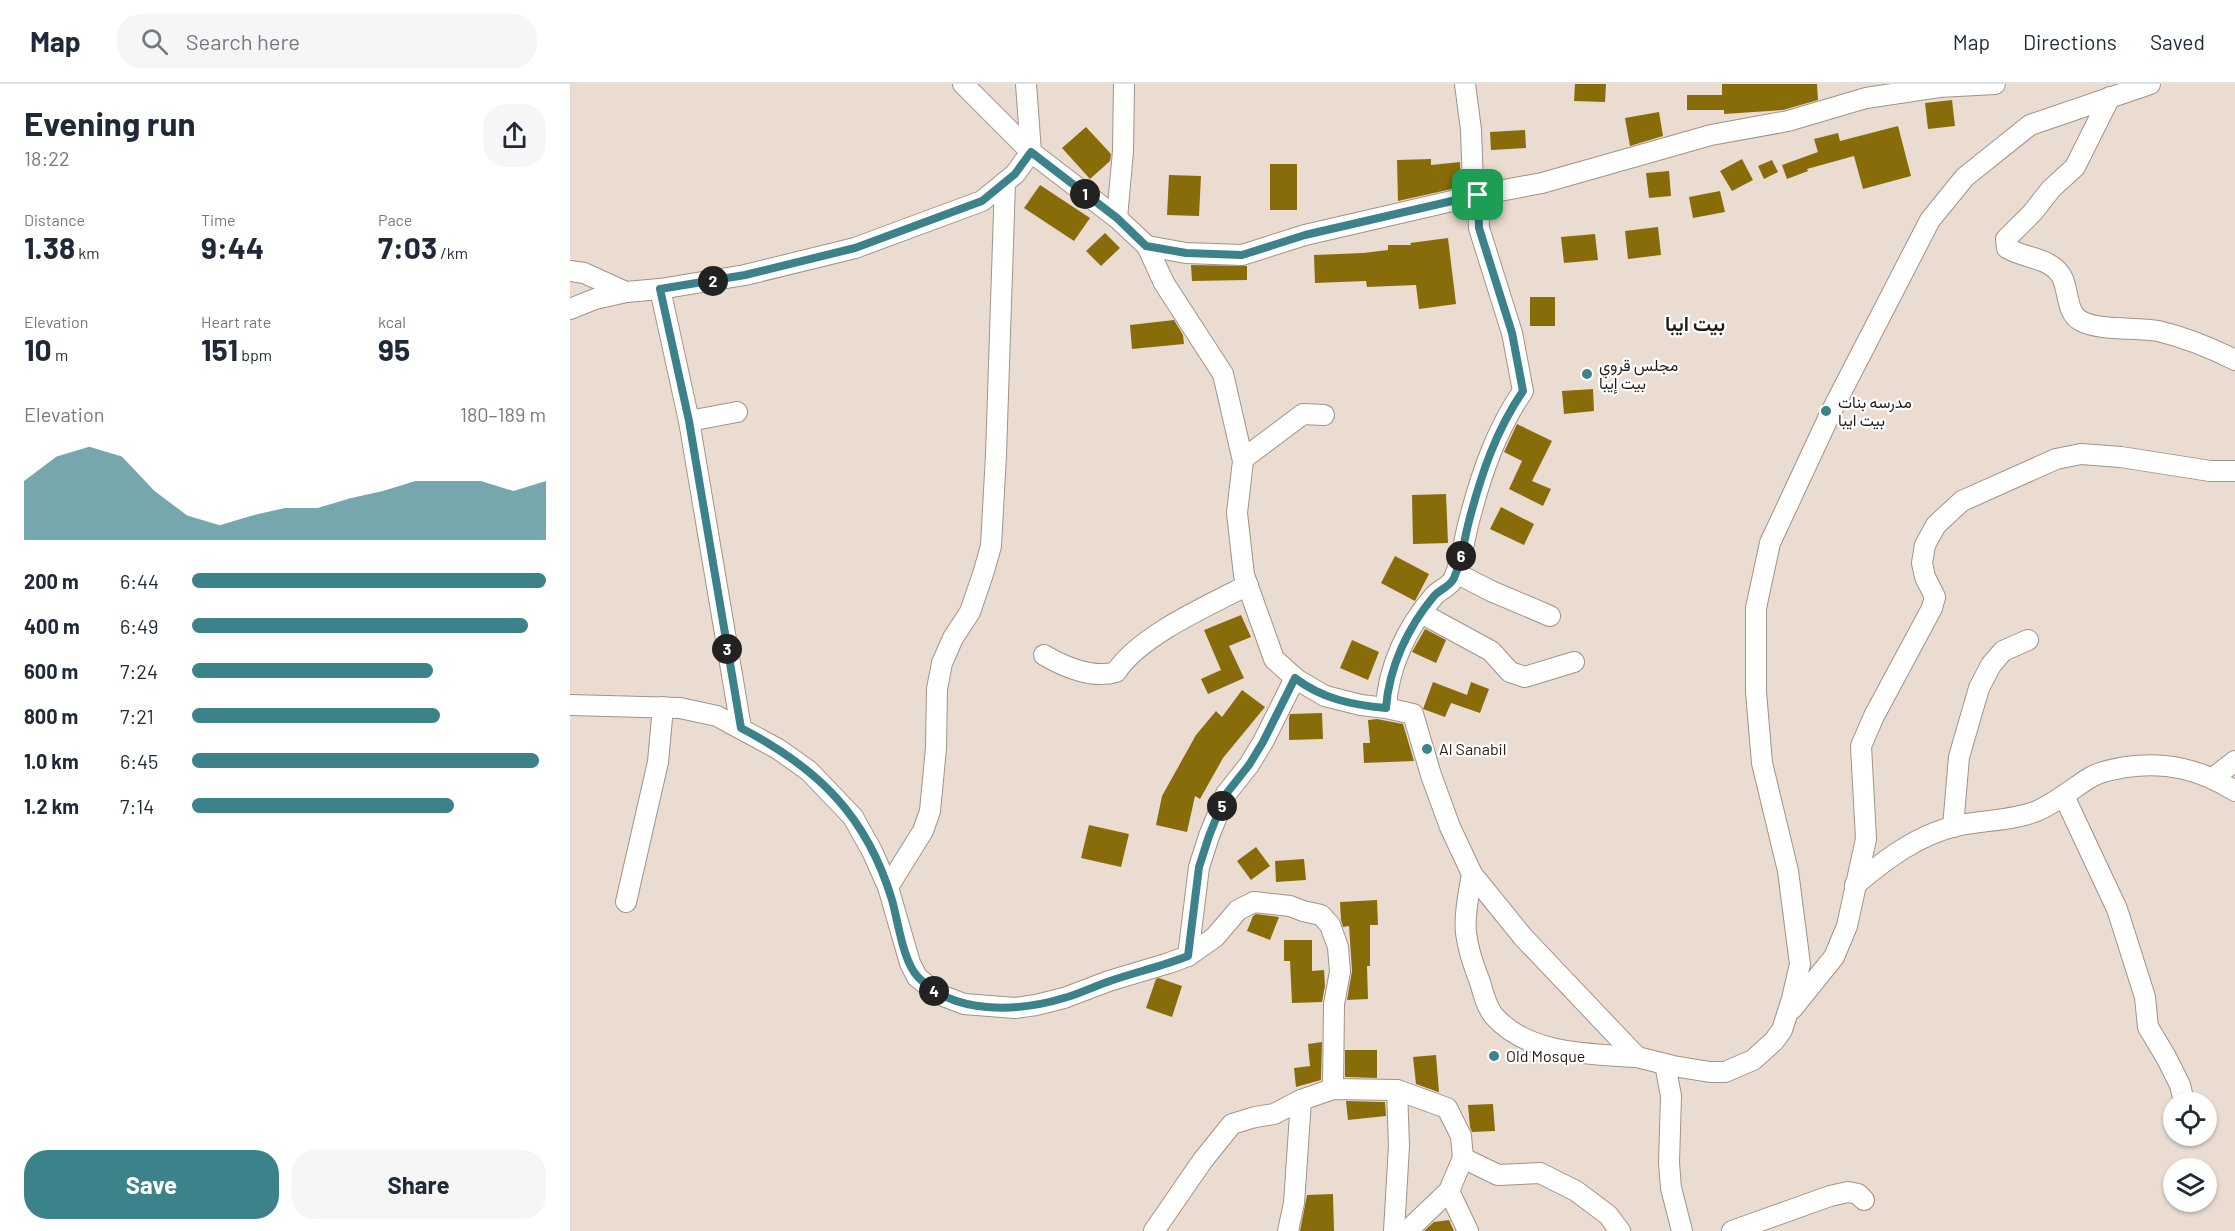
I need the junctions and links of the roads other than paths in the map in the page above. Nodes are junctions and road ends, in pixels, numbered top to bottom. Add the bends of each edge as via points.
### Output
1 (963, 84) edge
2 (1026, 84) edge
3 (1124, 84) edge
4 (1465, 84) edge
5 (1995, 84) edge
6 (2150, 84) edge
7 (2110, 97) junction
8 (1031, 152) junction
9 (1005, 182) junction
10 (1478, 195) junction
11 (1117, 218) junction
12 (1146, 246) junction
13 (570, 271) edge
14 (660, 289) junction
15 (626, 291) junction
16 (570, 309) edge
17 (2235, 360) edge
18 (737, 412) dead end
19 (1324, 415) dead end
20 (689, 421) junction
21 (1243, 459) junction
22 (2235, 471) edge
23 (1456, 573) junction
24 (1248, 585) junction
25 (1421, 613) junction
26 (1550, 616) dead end
27 (2028, 640) dead end
28 (1044, 656) dead end
29 (1574, 662) dead end
30 (1295, 678) junction
31 (570, 705) edge
32 (663, 707) junction
33 (1386, 708) junction
34 (741, 728) junction
35 (2235, 761) edge
36 (2213, 778) junction
37 (2235, 791) edge
38 (2064, 796) junction
39 (1953, 828) junction
40 (1472, 874) junction
41 (1855, 885) junction
42 (888, 887) junction
43 (626, 902) dead end
44 (1188, 956) junction
45 (1788, 1013) junction
46 (1637, 1057) junction
47 (1665, 1064) junction
48 (1333, 1089) junction
49 (1397, 1090) junction
50 (2182, 1092) edge
51 (1301, 1100) junction
52 (1463, 1158) junction
53 (1449, 1191) junction
54 (1864, 1200) dead end
55 (1154, 1231) edge
56 (1288, 1231) edge
57 (1394, 1231) edge
58 (1407, 1231) edge
59 (1468, 1231) edge
60 (1620, 1231) edge
61 (1682, 1231) edge
62 (1732, 1231) edge

1 - 8 street
2 - 8 street
3 - 11 street
4 - 10 street via 1473,185
5 - 10 street via 1939,87 1866,98 1788,121 1711,135 1542,183
6 - 7 street
7 - 17 street via 2075,167 2006,239 2007,248 2056,268 2072,314 2082,322 2158,331
7 - 45 street via 2031,125 1965,177 1930,220 1832,410 1770,543 1756,608 1756,692 1762,763 1788,871 1800,964
8 - 9 street via 1022,167
8 - 11 street
9 - 14 street via 982,201 855,248 745,275
9 - 42 street via 991,546 970,612 942,663 930,811 923,831
10 - 12 street via 1305,235 1242,255 1186,253
10 - 23 street via 1479,228 1512,333 1523,391 1498,431 1477,490
11 - 12 street
12 - 21 street via 1164,283 1224,374
13 - 15 street
14 - 15 street
14 - 20 street
15 - 16 street
18 - 20 street
19 - 21 street via 1303,414
20 - 34 street
21 - 24 street via 1237,513
22 - 41 street via 2081,454 2056,459 1962,501 1936,525 1925,545 1922,563 1935,597 1932,608 1861,746 1866,839
23 - 25 street via 1453,582 1435,594
23 - 26 street
24 - 28 street via 1146,643 1123,661 1116,672 1106,675 1064,667
24 - 30 street via 1274,659
25 - 29 street via 1491,651 1510,672 1525,677
25 - 33 street via 1393,668
27 - 39 street via 2003,651 1990,665 1979,688 1959,757
30 - 33 street via 1325,696
30 - 44 street via 1263,742 1226,794 1209,836 1199,867
31 - 32 street
32 - 34 street via 717,716
32 - 43 street via 658,762
33 - 40 street via 1413,714 1442,807
34 - 42 street via 809,771 831,792 853,817
35 - 36 street
36 - 37 street
36 - 38 street via 2162,764 2137,766 2093,776
38 - 39 street via 2036,811
38 - 50 street via 2117,909 2145,997 2148,1027
39 - 41 street via 1929,835 1892,855
40 - 46 street via 1523,937
40 - 46 street via 1466,932 1472,961 1493,1015 1512,1031 1550,1047 1588,1055
41 - 45 street via 1847,926 1834,957
42 - 44 street via 917,976 938,994 964,1004 1015,1008 1036,1005
44 - 48 street via 1215,937 1238,910 1254,902 1321,915 1330,925 1338,947 1340,972 1334,1004
45 - 47 street via 1774,1041 1753,1060 1738,1067 1710,1072
46 - 47 street
47 - 61 street via 1671,1096 1671,1188
48 - 49 street
48 - 51 street
49 - 52 street via 1446,1108 1459,1131
49 - 57 street via 1399,1146
51 - 55 street via 1274,1114 1232,1124
51 - 56 street via 1294,1203
52 - 53 street
52 - 60 street via 1498,1175 1540,1173 1576,1191 1608,1215
53 - 58 street
53 - 59 street
54 - 62 street via 1848,1192 1830,1196

